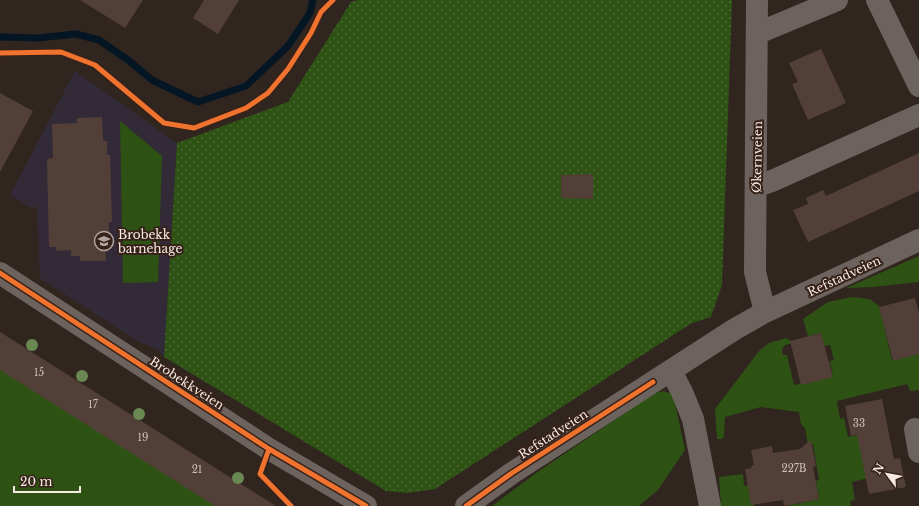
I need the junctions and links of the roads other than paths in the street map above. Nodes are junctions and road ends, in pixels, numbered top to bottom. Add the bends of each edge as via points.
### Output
1 (757, 0) edge
2 (837, 0) edge
3 (877, 0) edge
4 (758, 33) junction
5 (919, 86) edge
6 (919, 115) edge
7 (756, 186) junction
8 (919, 240) edge
9 (0, 273) edge
10 (766, 312) junction
11 (671, 371) junction
12 (915, 429) dead end
13 (919, 452) edge
14 (366, 506) edge
15 (466, 506) edge
16 (710, 506) edge

1 - 4 street, Økernveien
2 - 4 street
3 - 5 street
4 - 7 street, Økernveien
6 - 7 street
7 - 10 street, Økernveien via 755,272
8 - 10 street, Refstadveien
9 - 14 street, Brobekkveien via 269,448
10 - 11 street, Refstadveien
11 - 15 street, Refstadveien via 512,473
11 - 16 street via 693,419
12 - 13 street

